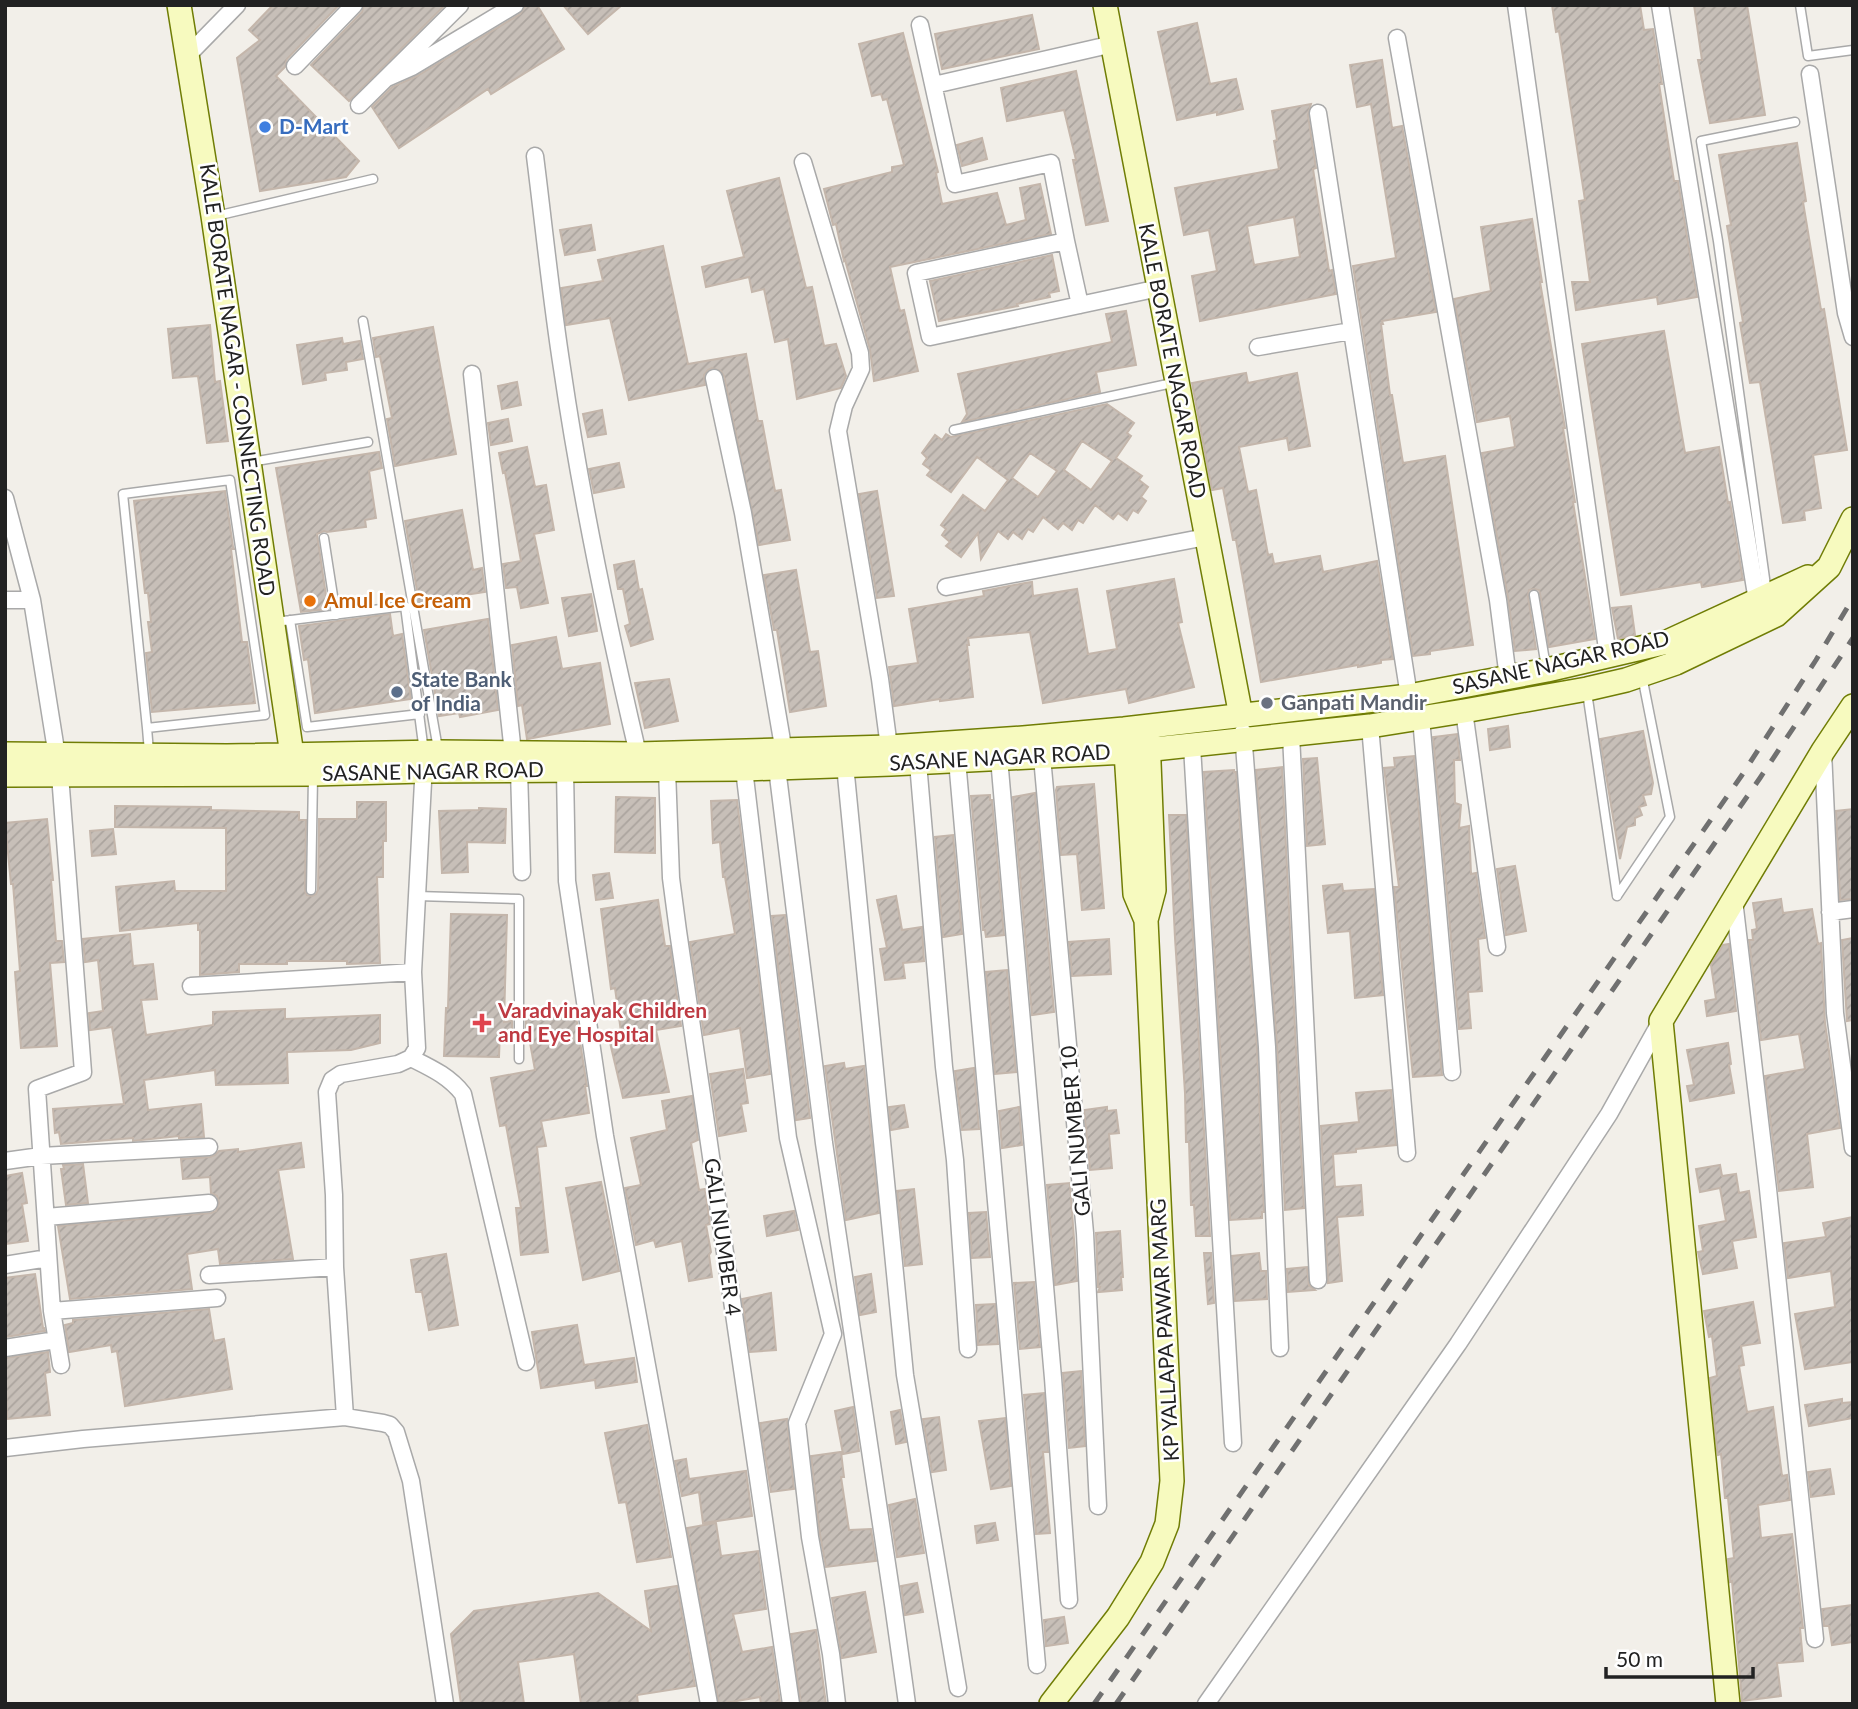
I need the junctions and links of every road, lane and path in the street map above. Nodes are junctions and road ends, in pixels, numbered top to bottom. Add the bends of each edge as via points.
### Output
1 (179, 5) edge
2 (237, 5) edge
3 (354, 5) edge
4 (460, 5) edge
5 (515, 5) edge
6 (1105, 5) edge
7 (1516, 5) edge
8 (1660, 5) edge
9 (1800, 5) edge
10 (920, 25) dead end
11 (1397, 37) dead end
12 (1113, 44) junction
13 (1853, 50) edge
14 (188, 55) junction
15 (295, 66) dead end
16 (1810, 74) dead end
17 (387, 78) junction
18 (934, 85) junction
19 (359, 105) dead end
20 (1318, 113) dead end
21 (1796, 122) dead end
22 (535, 156) dead end
23 (803, 163) dead end
24 (373, 179) dead end
25 (214, 216) junction
26 (1066, 241) junction
27 (1159, 288) junction
28 (1080, 305) junction
29 (363, 321) dead end
30 (1351, 331) junction
31 (1853, 337) edge
32 (1258, 347) dead end
33 (472, 374) dead end
34 (714, 378) dead end
35 (1177, 382) junction
36 (954, 430) dead end
37 (368, 442) dead end
38 (248, 463) junction
39 (5, 498) edge
40 (1853, 519) edge
41 (1206, 537) junction
42 (324, 538) dead end
43 (1829, 567) junction
44 (946, 587) dead end
45 (1534, 595) dead end
46 (1762, 599) junction
47 (5, 600) edge
48 (32, 600) junction
49 (336, 615) junction
50 (281, 621) junction
51 (1608, 656) junction
52 (1546, 670) junction
53 (1642, 674) junction
54 (1508, 678) junction
55 (1587, 689) junction
56 (1409, 696) junction
57 (1853, 706) edge
58 (1464, 712) junction
59 (420, 714) junction
60 (1241, 716) junction
61 (1421, 718) junction
62 (1148, 726) joint
63 (1370, 726) junction
64 (147, 728) junction
65 (1291, 735) junction
66 (1245, 740) junction
67 (1133, 744) junction
68 (1192, 746) junction
69 (889, 747) junction
70 (1823, 751) junction
71 (5, 754) edge
72 (638, 754) junction
73 (149, 755) junction
74 (292, 755) junction
75 (1042, 757) junction
76 (999, 758) junction
77 (429, 759) junction
78 (957, 760) junction
79 (516, 762) junction
80 (783, 762) junction
81 (918, 763) junction
82 (58, 765) junction
83 (845, 765) junction
84 (744, 769) junction
85 (667, 770) junction
86 (565, 771) junction
87 (313, 774) junction
88 (5, 775) edge
89 (522, 872) dead end
90 (311, 890) dead end
91 (417, 896) junction
92 (1734, 900) junction
93 (1853, 909) edge
94 (1830, 912) junction
95 (1497, 947) dead end
96 (413, 972) junction
97 (191, 986) dead end
98 (1661, 1021) junction
99 (411, 1058) junction
100 (519, 1059) dead end
101 (1452, 1072) dead end
102 (209, 1147) dead end
103 (1853, 1148) edge
104 (1407, 1153) dead end
105 (41, 1156) junction
106 (5, 1161) edge
107 (209, 1203) dead end
108 (46, 1217) junction
109 (48, 1258) junction
110 (5, 1265) edge
111 (335, 1267) junction
112 (209, 1275) dead end
113 (1318, 1280) dead end
114 (217, 1298) dead end
115 (52, 1311) junction
116 (56, 1340) junction
117 (5, 1348) edge
118 (1280, 1348) dead end
119 (968, 1349) dead end
120 (526, 1362) dead end
121 (61, 1365) dead end
122 (345, 1417) junction
123 (1233, 1443) dead end
124 (5, 1448) edge
125 (1098, 1506) dead end
126 (1069, 1600) dead end
127 (1815, 1639) dead end
128 (1038, 1665) dead end
129 (958, 1688) dead end
130 (445, 1704) edge
131 (709, 1704) edge
132 (791, 1704) edge
133 (837, 1704) edge
134 (907, 1704) edge
135 (1051, 1704) edge
136 (1206, 1704) edge
137 (1728, 1704) edge

1 - 14 street, KALE BORATE NAGAR - CONNECTING ROAD
2 - 14 street
3 - 15 street
4 - 17 street
5 - 17 street
6 - 12 street, KALE BORATE NAGAR ROAD
7 - 51 street
8 - 46 street
9 - 13 lane via 1808,57
10 - 18 street
11 - 54 street
12 - 18 street
12 - 27 street, KALE BORATE NAGAR ROAD
14 - 25 street, KALE BORATE NAGAR - CONNECTING ROAD
16 - 31 street
17 - 19 street
18 - 26 street via 955,184 1051,163
20 - 30 street
21 - 46 lane via 1702,141
22 - 72 street via 580,478
23 - 69 street via 860,353 861,369 838,431
24 - 25 lane
25 - 38 street, KALE BORATE NAGAR - CONNECTING ROAD
26 - 28 street
26 - 28 street via 916,273 930,337
27 - 28 street
27 - 35 street, KALE BORATE NAGAR ROAD
29 - 77 lane
30 - 32 street
30 - 56 street
33 - 79 street
34 - 80 street via 743,513
35 - 36 lane
35 - 41 street, KALE BORATE NAGAR ROAD
37 - 38 lane
38 - 50 street, KALE BORATE NAGAR - CONNECTING ROAD
39 - 48 street
40 - 43 street
41 - 44 street
41 - 60 street, KALE BORATE NAGAR ROAD
42 - 49 lane
43 - 46 street, SASANE NAGAR ROAD
43 - 53 street, SASANE NAGAR ROAD via 1776,615 1676,663
45 - 52 lane
46 - 51 street, SASANE NAGAR ROAD via 1667,642
47 - 48 street
48 - 82 street
49 - 50 lane
49 - 59 lane via 405,606
50 - 59 lane via 307,727
50 - 74 street, KALE BORATE NAGAR - CONNECTING ROAD
51 - 52 street, SASANE NAGAR ROAD
52 - 54 street, SASANE NAGAR ROAD
53 - 55 street, SASANE NAGAR ROAD
53 - 55 lane via 1670,817 1617,896
54 - 56 street, SASANE NAGAR ROAD
55 - 58 street, SASANE NAGAR ROAD
56 - 60 street, SASANE NAGAR ROAD
57 - 70 street
58 - 61 street, SASANE NAGAR ROAD
58 - 95 street
59 - 77 lane
60 - 62 street, SASANE NAGAR ROAD
60 - 66 street
61 - 63 street, SASANE NAGAR ROAD
61 - 101 street
62 - 67 street, KP YALLAPA PAWAR MARG
63 - 65 street, SASANE NAGAR ROAD
63 - 104 street
64 - 64 lane via 123,494 230,480 265,715
64 - 73 lane
65 - 66 street, SASANE NAGAR ROAD
65 - 113 street
66 - 68 street, SASANE NAGAR ROAD
66 - 118 street via 1267,1047
67 - 68 street, SASANE NAGAR ROAD
67 - 69 street, SASANE NAGAR ROAD via 1023,738
67 - 75 street, SASANE NAGAR ROAD
67 - 135 street, KP YALLAPA PAWAR MARG via 1154,890 1146,920 1172,1481 1167,1524 1152,1562 1118,1617
68 - 123 street
69 - 80 street, SASANE NAGAR ROAD
70 - 92 street
70 - 94 street
71 - 82 street, SASANE NAGAR ROAD
72 - 79 street, SASANE NAGAR ROAD
72 - 80 street, SASANE NAGAR ROAD
73 - 74 street, SASANE NAGAR ROAD
73 - 82 street, SASANE NAGAR ROAD
74 - 77 street, SASANE NAGAR ROAD
75 - 76 street, SASANE NAGAR ROAD
75 - 125 street, GALI NUMBER 10 via 1085,1233
76 - 78 street, SASANE NAGAR ROAD
76 - 126 street
77 - 79 street, SASANE NAGAR ROAD
77 - 87 street, SASANE NAGAR ROAD
77 - 91 street
78 - 81 street, SASANE NAGAR ROAD
78 - 128 street
79 - 86 street, SASANE NAGAR ROAD
79 - 89 street
80 - 83 street, SASANE NAGAR ROAD
80 - 84 street, SASANE NAGAR ROAD
80 - 134 street via 824,1143
81 - 83 street, SASANE NAGAR ROAD
81 - 119 street
82 - 87 street, SASANE NAGAR ROAD
82 - 88 street, SASANE NAGAR ROAD
82 - 105 street via 83,1072 37,1089
83 - 129 street via 905,1375
84 - 85 street, SASANE NAGAR ROAD
84 - 133 street via 788,1138 833,1334 797,1423
85 - 86 street, SASANE NAGAR ROAD
85 - 132 street, GALI NUMBER 4 via 678,931
86 - 131 street via 567,880 605,1136
87 - 90 lane
91 - 96 street
91 - 100 lane via 519,899
92 - 98 street
92 - 127 street
93 - 94 street
94 - 103 street via 1835,1013
96 - 97 street
96 - 99 street via 417,1048
98 - 136 street via 1609,1114 1458,1344
98 - 137 street
99 - 111 street via 341,1074 327,1092
99 - 120 street via 454,1083 463,1094
102 - 105 street
105 - 106 street
105 - 108 street
107 - 108 street
108 - 109 street
109 - 110 street
109 - 115 street
111 - 112 street
111 - 122 street
114 - 115 street
115 - 116 street
116 - 117 street
116 - 121 street
122 - 124 street
122 - 130 street via 390,1425 396,1432 411,1480

